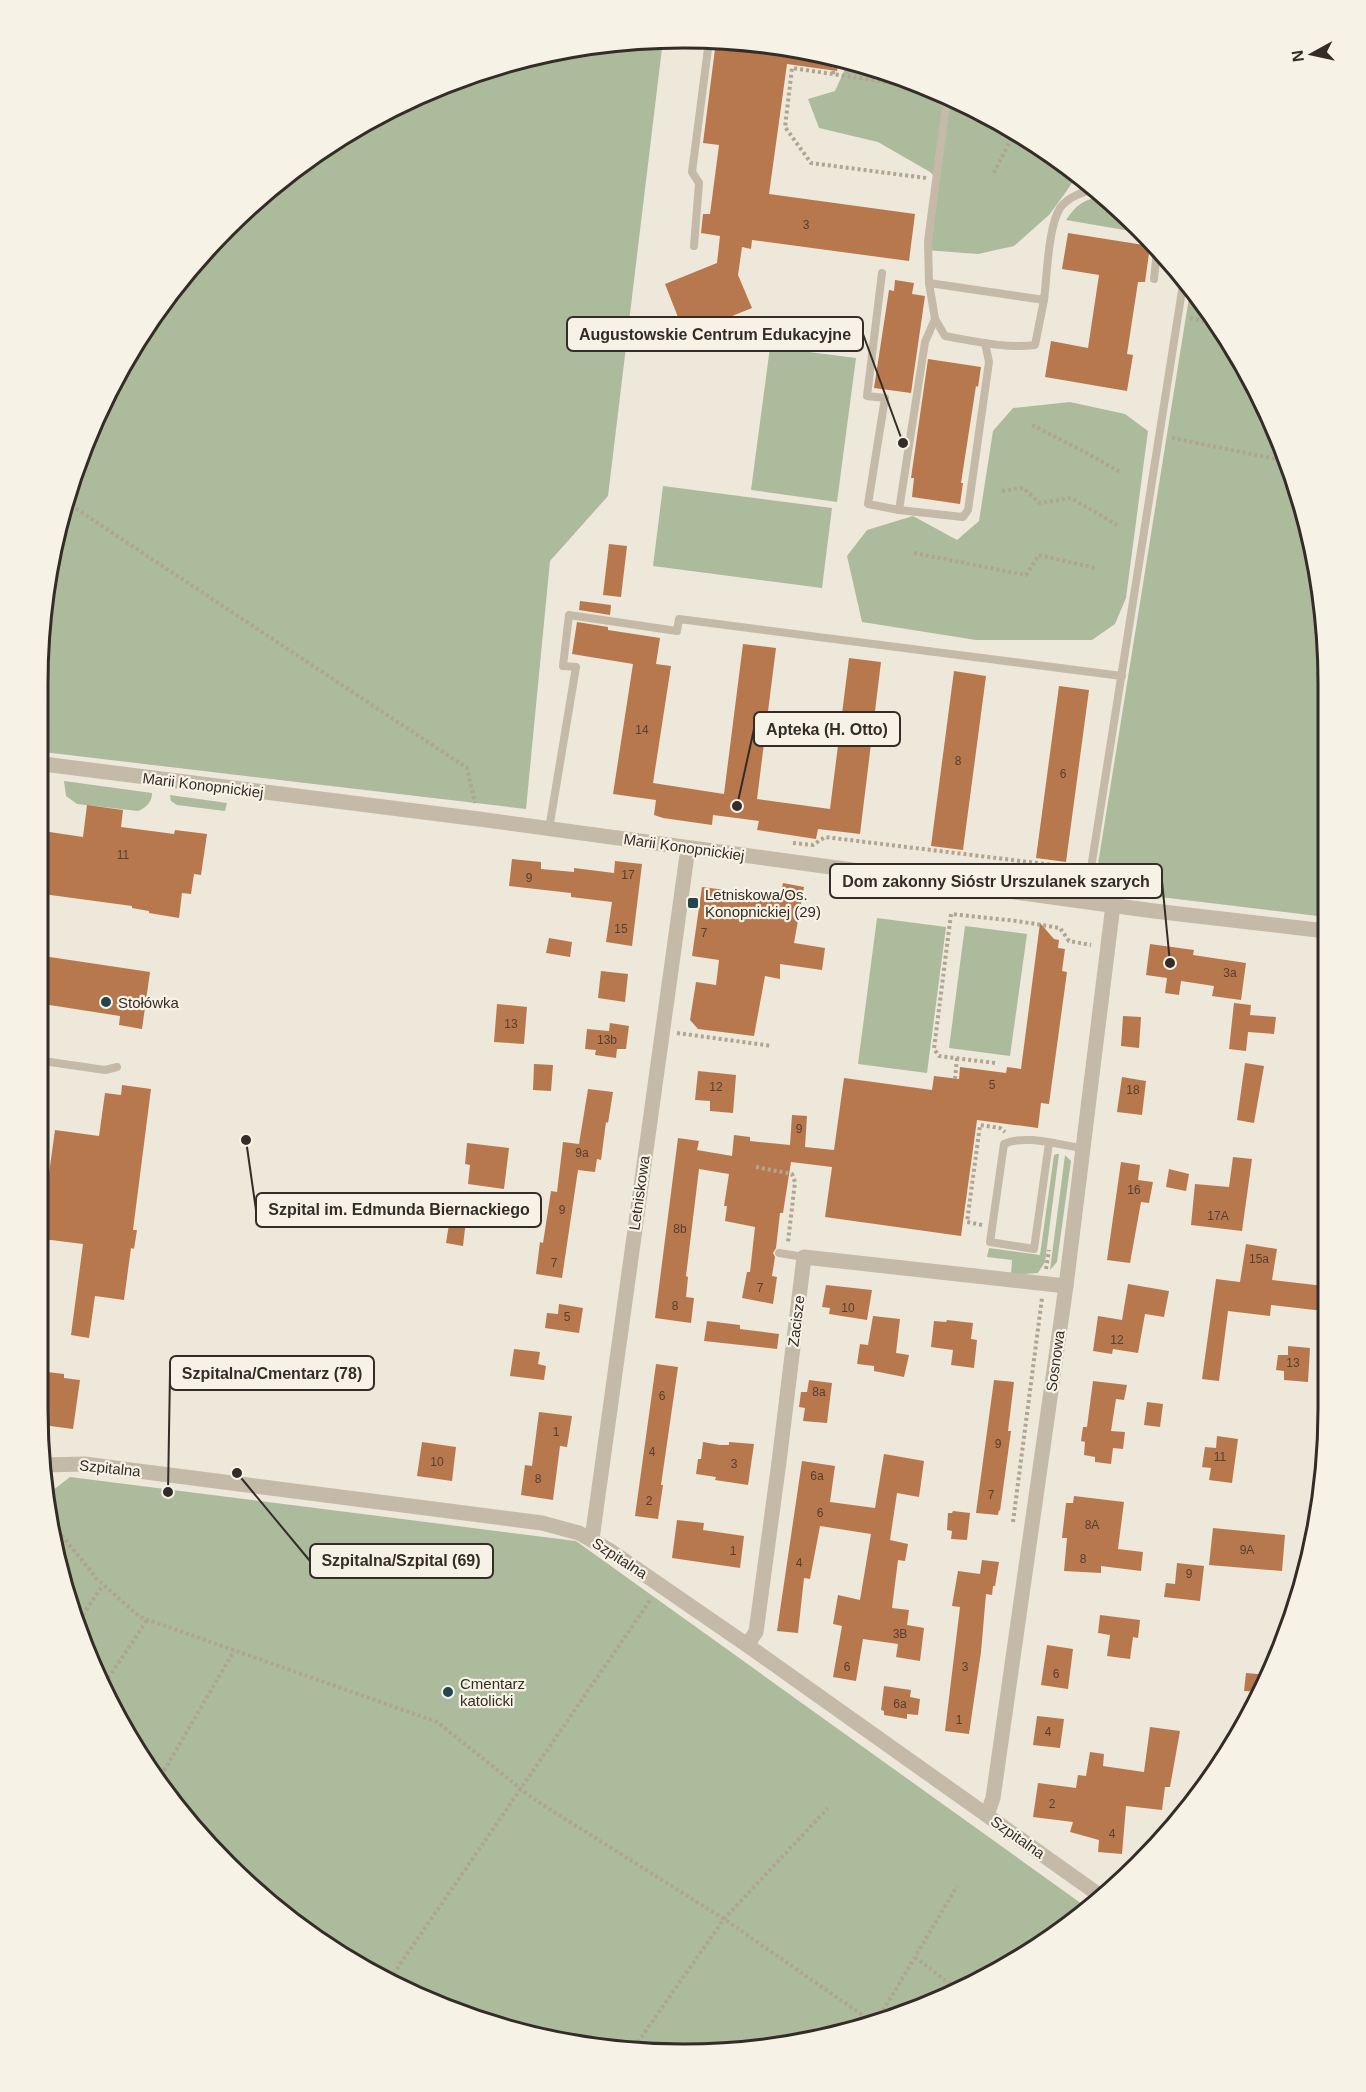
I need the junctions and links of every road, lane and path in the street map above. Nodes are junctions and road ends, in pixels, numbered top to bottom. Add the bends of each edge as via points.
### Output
1 (708, 49) edge
2 (834, 67) edge
3 (833, 74) junction
4 (888, 82) edge
5 (947, 105) edge
6 (1011, 140) edge
7 (994, 173) dead end
8 (937, 179) junction
9 (1085, 191) edge
10 (694, 246) dead end
11 (1156, 260) edge
12 (882, 273) dead end
13 (1154, 279) dead end
14 (929, 283) junction
15 (1182, 290) edge
16 (1044, 300) junction
17 (1178, 316) junction
18 (935, 320) junction
19 (1205, 321) edge
20 (985, 343) junction
21 (1032, 425) dead end
22 (1160, 435) junction
23 (1277, 459) edge
24 (1120, 472) dead end
25 (1002, 491) dead end
26 (74, 507) edge
27 (899, 510) junction
28 (1117, 525) dead end
29 (914, 553) dead end
30 (1095, 568) dead end
31 (1122, 676) junction
32 (48, 765) edge
33 (479, 819) junction
34 (549, 829) junction
35 (791, 842) dead end
36 (688, 848) junction
37 (1090, 870) junction
38 (1086, 900) junction
39 (1113, 905) junction
40 (1318, 930) edge
41 (1092, 937) dead end
42 (1091, 945) junction
43 (1089, 956) dead end
44 (662, 1030) junction
45 (772, 1046) dead end
46 (957, 1058) junction
47 (48, 1062) edge
48 (995, 1063) dead end
49 (117, 1067) dead end
50 (955, 1079) dead end
51 (1015, 1139) junction
52 (1049, 1143) junction
53 (1083, 1148) junction
54 (756, 1167) dead end
55 (972, 1223) dead end
56 (1049, 1249) dead end
57 (783, 1254) joint
58 (804, 1257) junction
59 (1044, 1284) junction
60 (1066, 1286) junction
61 (50, 1465) edge
62 (60, 1533) edge
63 (592, 1539) junction
64 (103, 1585) junction
65 (660, 1585) junction
66 (83, 1615) edge
67 (147, 1620) junction
68 (747, 1645) junction
69 (234, 1651) junction
70 (108, 1679) edge
71 (163, 1773) edge
72 (521, 1788) junction
73 (828, 1808) dead end
74 (987, 1815) junction
75 (957, 1886) dead end
76 (1095, 1892) edge
77 (724, 1919) junction
78 (915, 1957) junction
79 (393, 1974) edge
80 (951, 1985) edge
81 (881, 2012) edge
82 (866, 2016) edge
83 (638, 2043) edge

1 - 10 lane via 692,172 699,183
2 - 3 path
3 - 4 path
3 - 8 path via 792,68 785,127 811,163
5 - 8 lane
6 - 7 path
8 - 14 lane via 928,241
9 - 16 lane via 1061,207 1053,228
11 - 13 lane
12 - 27 lane via 867,396 885,398 868,504
14 - 16 lane
14 - 18 lane
15 - 17 lane
16 - 20 lane via 1035,345
17 - 19 path
17 - 22 lane
18 - 20 lane via 945,336
18 - 27 lane via 925,342
20 - 27 lane via 989,362 968,510 963,517
21 - 24 path
22 - 23 path
22 - 31 lane
25 - 28 path via 1023,488 1040,503 1071,498
26 - 33 path via 467,768
29 - 30 path via 1026,575 1039,555
31 - 34 lane via 679,620 677,631 569,615 563,666 576,667
31 - 37 lane
32 - 33 street, Marii Konopnickiej
33 - 34 street, Marii Konopnickiej
34 - 36 street, Marii Konopnickiej
35 - 37 path via 813,845 825,837
36 - 38 street, Marii Konopnickiej
36 - 44 street, Letniskowa
37 - 38 lane
38 - 39 street, Marii Konopnickiej
39 - 40 street, Marii Konopnickiej
39 - 53 street, Sosnowa
41 - 42 path
42 - 43 path
42 - 46 path via 1069,941 1060,928 951,914 934,1049 939,1056
44 - 45 path
44 - 63 street, Letniskowa
46 - 48 path
46 - 50 path
47 - 49 lane via 105,1070
51 - 52 lane
51 - 52 lane via 1004,1144 990,1242 1034,1249
51 - 55 path via 1000,1128 980,1125 967,1222
52 - 53 lane
53 - 60 street, Sosnowa
54 - 57 path via 792,1174 795,1182
56 - 59 path
57 - 58 lane
58 - 59 street
58 - 68 street, Zacisze via 756,1632
59 - 60 street
60 - 74 street, Sosnowa via 993,1798
61 - 63 street, Szpitalna via 85,1464 512,1519 565,1528
62 - 64 path
63 - 65 street, Szpitalna
64 - 66 path
64 - 67 path
65 - 68 street, Szpitalna
65 - 72 path
67 - 69 path
67 - 70 path
68 - 74 street, Szpitalna
69 - 71 path
69 - 72 path via 437,1722
72 - 77 path
72 - 79 path
73 - 77 path
74 - 76 street, Szpitalna
75 - 78 path
77 - 82 path
77 - 83 path
78 - 80 path
78 - 81 path

